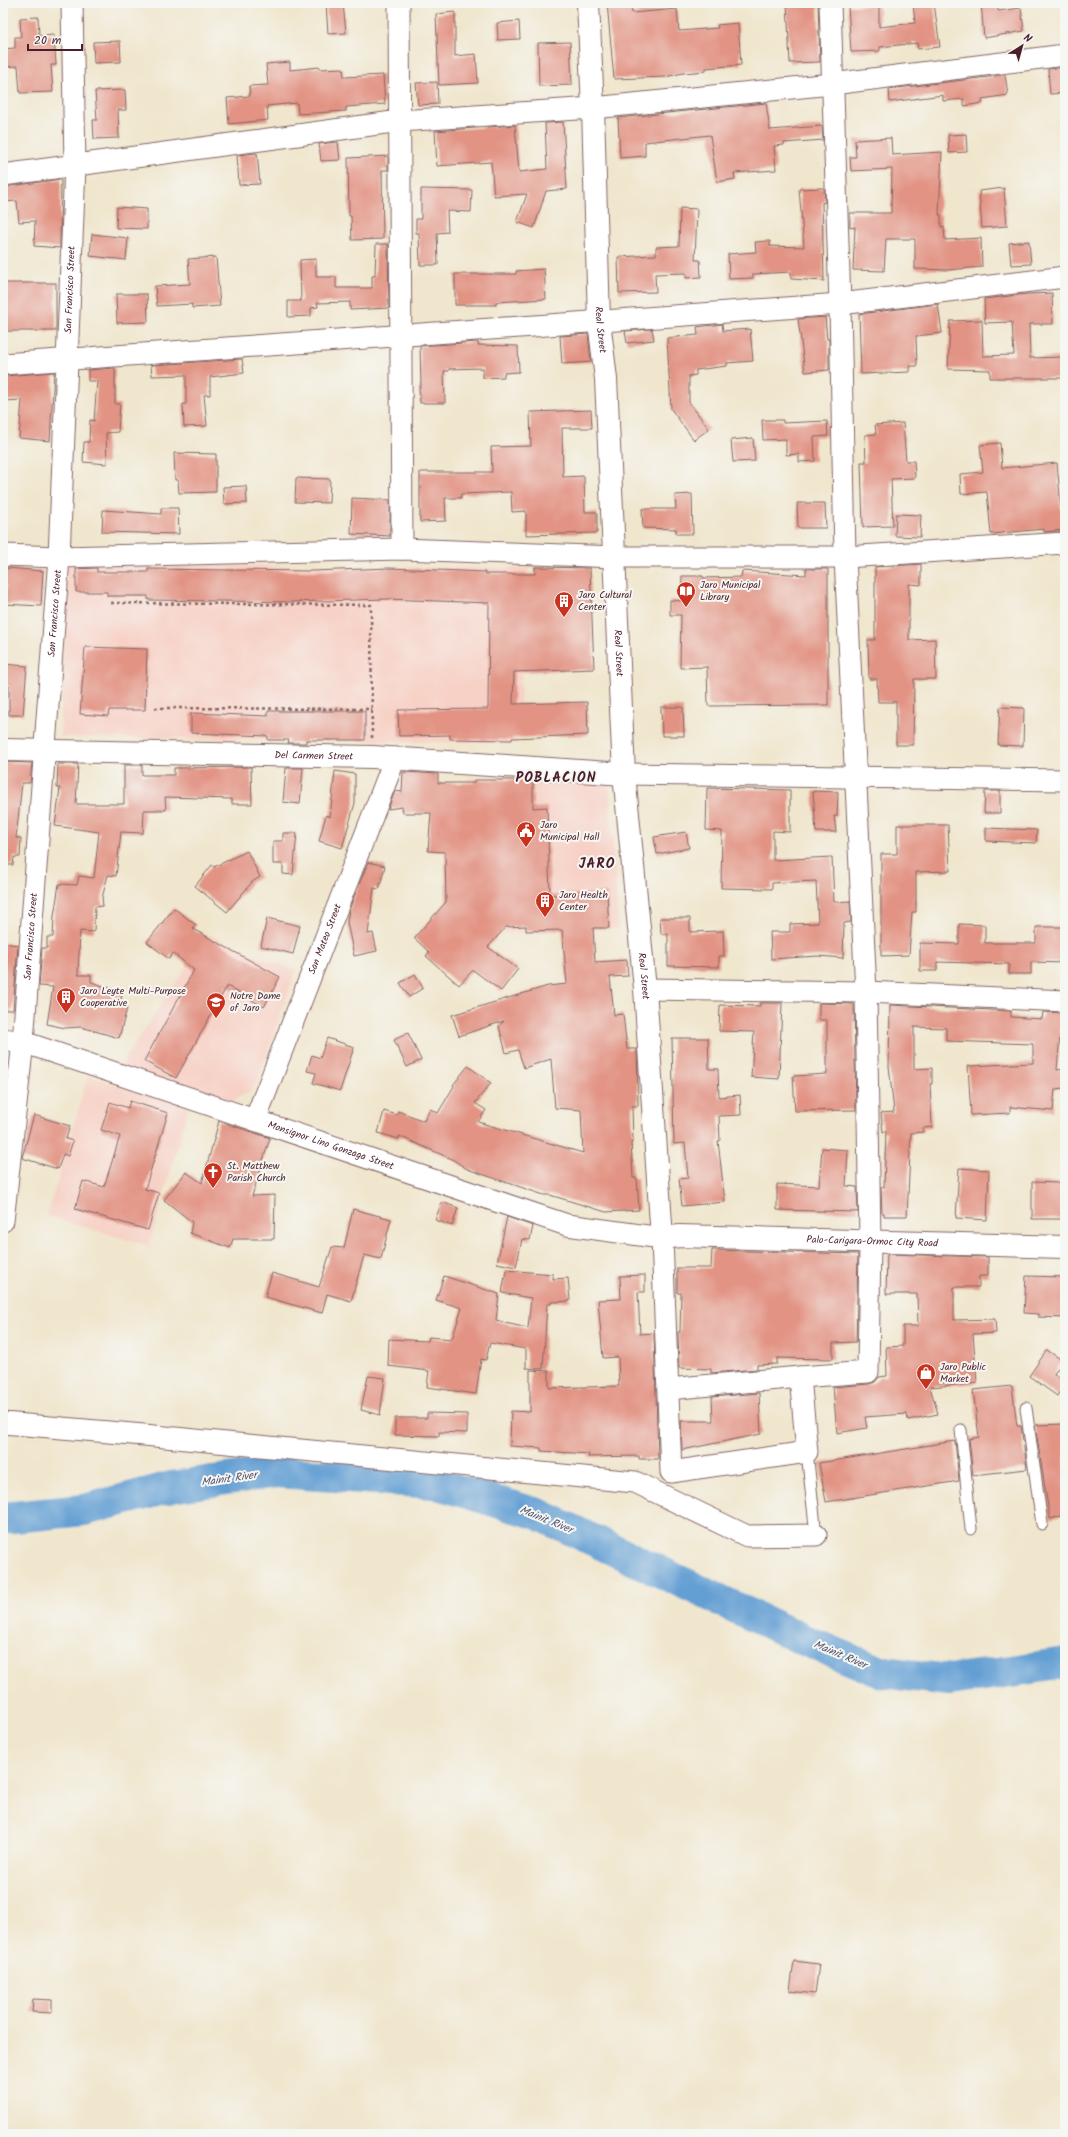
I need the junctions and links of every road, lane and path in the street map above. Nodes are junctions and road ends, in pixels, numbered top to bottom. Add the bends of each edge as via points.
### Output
1 (72, 3) edge
2 (399, 3) edge
3 (588, 3) edge
4 (830, 3) edge
5 (1065, 55) edge
6 (832, 84) junction
7 (593, 108) junction
8 (400, 120) junction
9 (75, 166) junction
10 (3, 175) edge
11 (1065, 277) edge
12 (840, 304) junction
13 (599, 321) junction
14 (401, 335) junction
15 (67, 360) junction
16 (3, 364) edge
17 (1065, 543) edge
18 (402, 549) junction
19 (3, 555) edge
20 (59, 557) junction
21 (845, 557) junction
22 (616, 558) junction
23 (111, 603) dead end
24 (155, 708) dead end
25 (372, 709) junction
26 (3, 750) edge
27 (44, 750) junction
28 (373, 757) junction
29 (395, 758) junction
30 (624, 774) junction
31 (856, 778) junction
32 (1065, 780) edge
33 (644, 989) junction
34 (866, 992) junction
35 (1065, 1001) edge
36 (13, 1040) edge
37 (255, 1120) junction
38 (4, 1221) edge
39 (671, 1237) junction
40 (870, 1242) junction
41 (1065, 1248) edge
42 (800, 1377) junction
43 (668, 1389) junction
44 (1026, 1408) dead end
45 (3, 1423) edge
46 (961, 1430) dead end
47 (807, 1452) junction
48 (1042, 1524) dead end
49 (971, 1529) dead end
50 (816, 1535) joint

1 - 9 street, San Francisco Street
2 - 8 street
3 - 7 main road, Real Street
4 - 6 street
5 - 6 street
6 - 7 street
6 - 12 street
7 - 8 street
7 - 13 main road, Real Street
8 - 9 street
8 - 14 street
9 - 10 street
9 - 15 street, San Francisco Street
11 - 12 street
12 - 13 street
12 - 21 street
13 - 14 street
13 - 22 main road, Real Street via 606,379
14 - 15 street
14 - 18 street
15 - 16 street
15 - 20 street, San Francisco Street
17 - 21 street
18 - 20 street
18 - 22 street
19 - 20 street
20 - 27 street, San Francisco Street
21 - 22 street
21 - 31 street
22 - 30 main road, Real Street
23 - 25 path via 371,604
24 - 25 path
25 - 28 path
26 - 27 main road, Del Carmen Street
27 - 28 main road, Del Carmen Street
27 - 36 street, San Francisco Street
28 - 29 main road, Del Carmen Street
29 - 30 main road, Del Carmen Street
29 - 37 street, San Mateo Street
30 - 31 street
30 - 33 main road, Real Street
31 - 32 street
31 - 34 street
33 - 34 street
33 - 39 main road, Real Street
34 - 35 street
34 - 40 street
36 - 37 street, Monsignor Lino Gonzaga Street
36 - 38 street, San Francisco Street
37 - 39 street, Monsignor Lino Gonzaga Street via 567,1225
39 - 40 main road, Palo-Carigara-Ormoc City Road
39 - 43 street
40 - 41 main road, Palo-Carigara-Ormoc City Road
40 - 42 street via 868,1372
42 - 43 street
42 - 47 street
43 - 47 street via 671,1472
44 - 48 lane
45 - 50 street via 635,1482 747,1536
46 - 49 lane
47 - 50 lane

